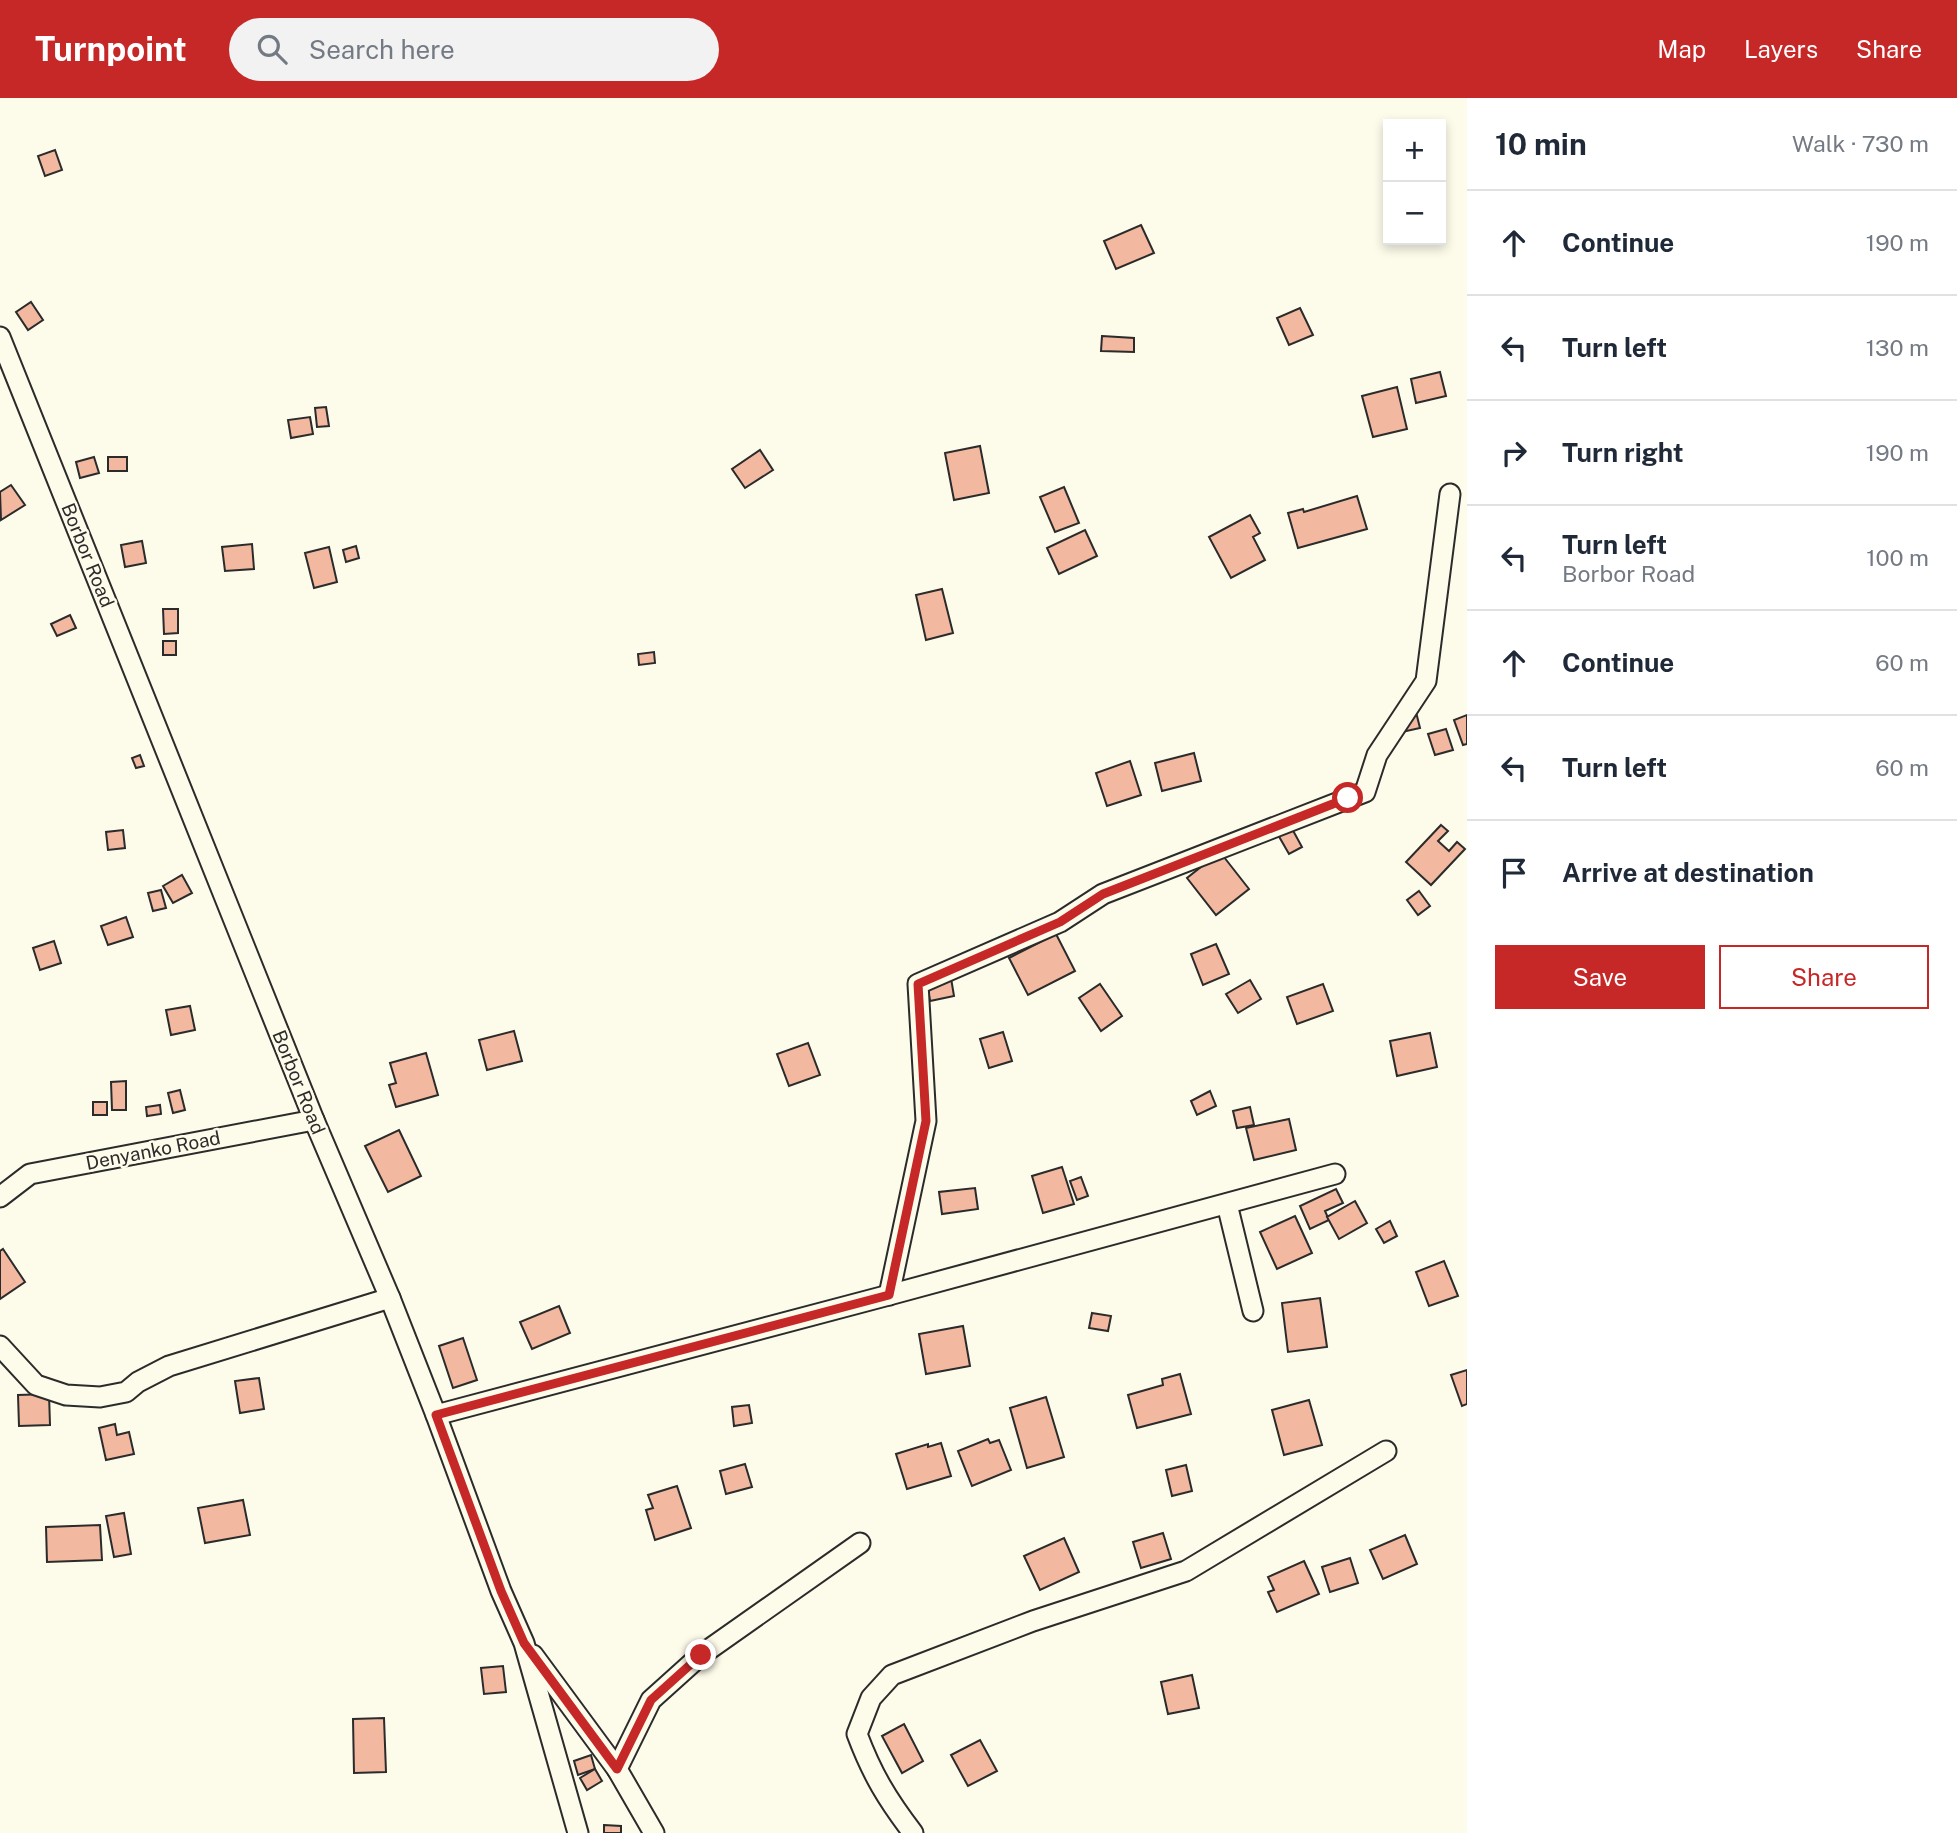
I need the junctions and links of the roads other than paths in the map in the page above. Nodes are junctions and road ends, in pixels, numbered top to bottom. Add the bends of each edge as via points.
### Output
1 (0, 337) edge
2 (1450, 494) dead end
3 (314, 1120) junction
4 (1335, 1174) dead end
5 (0, 1197) edge
6 (1227, 1203) junction
7 (889, 1295) junction
8 (390, 1298) junction
9 (1253, 1311) dead end
10 (0, 1346) edge
11 (436, 1415) junction
12 (1386, 1451) dead end
13 (860, 1543) dead end
14 (524, 1643) junction
15 (617, 1769) junction
16 (578, 1833) edge
17 (654, 1833) edge
18 (913, 1833) edge

1 - 3 street, Borbor Road
2 - 7 street via 1426,681 1377,755 1365,792 1103,894 1060,922 918,984 926,1121
3 - 5 street, Denyanko Road via 30,1174
3 - 8 street, Borbor Road
4 - 6 street
6 - 7 street
6 - 9 street
7 - 11 street
8 - 10 street via 169,1366 126,1392 100,1397 66,1395 36,1385
8 - 11 street, Borbor Road
11 - 14 street, Borbor Road
12 - 18 street via 1186,1571 1034,1621 892,1675 870,1698 857,1734 885,1797
13 - 15 street via 701,1655 651,1700
14 - 15 street
14 - 16 street, Borbor Road
15 - 17 street

